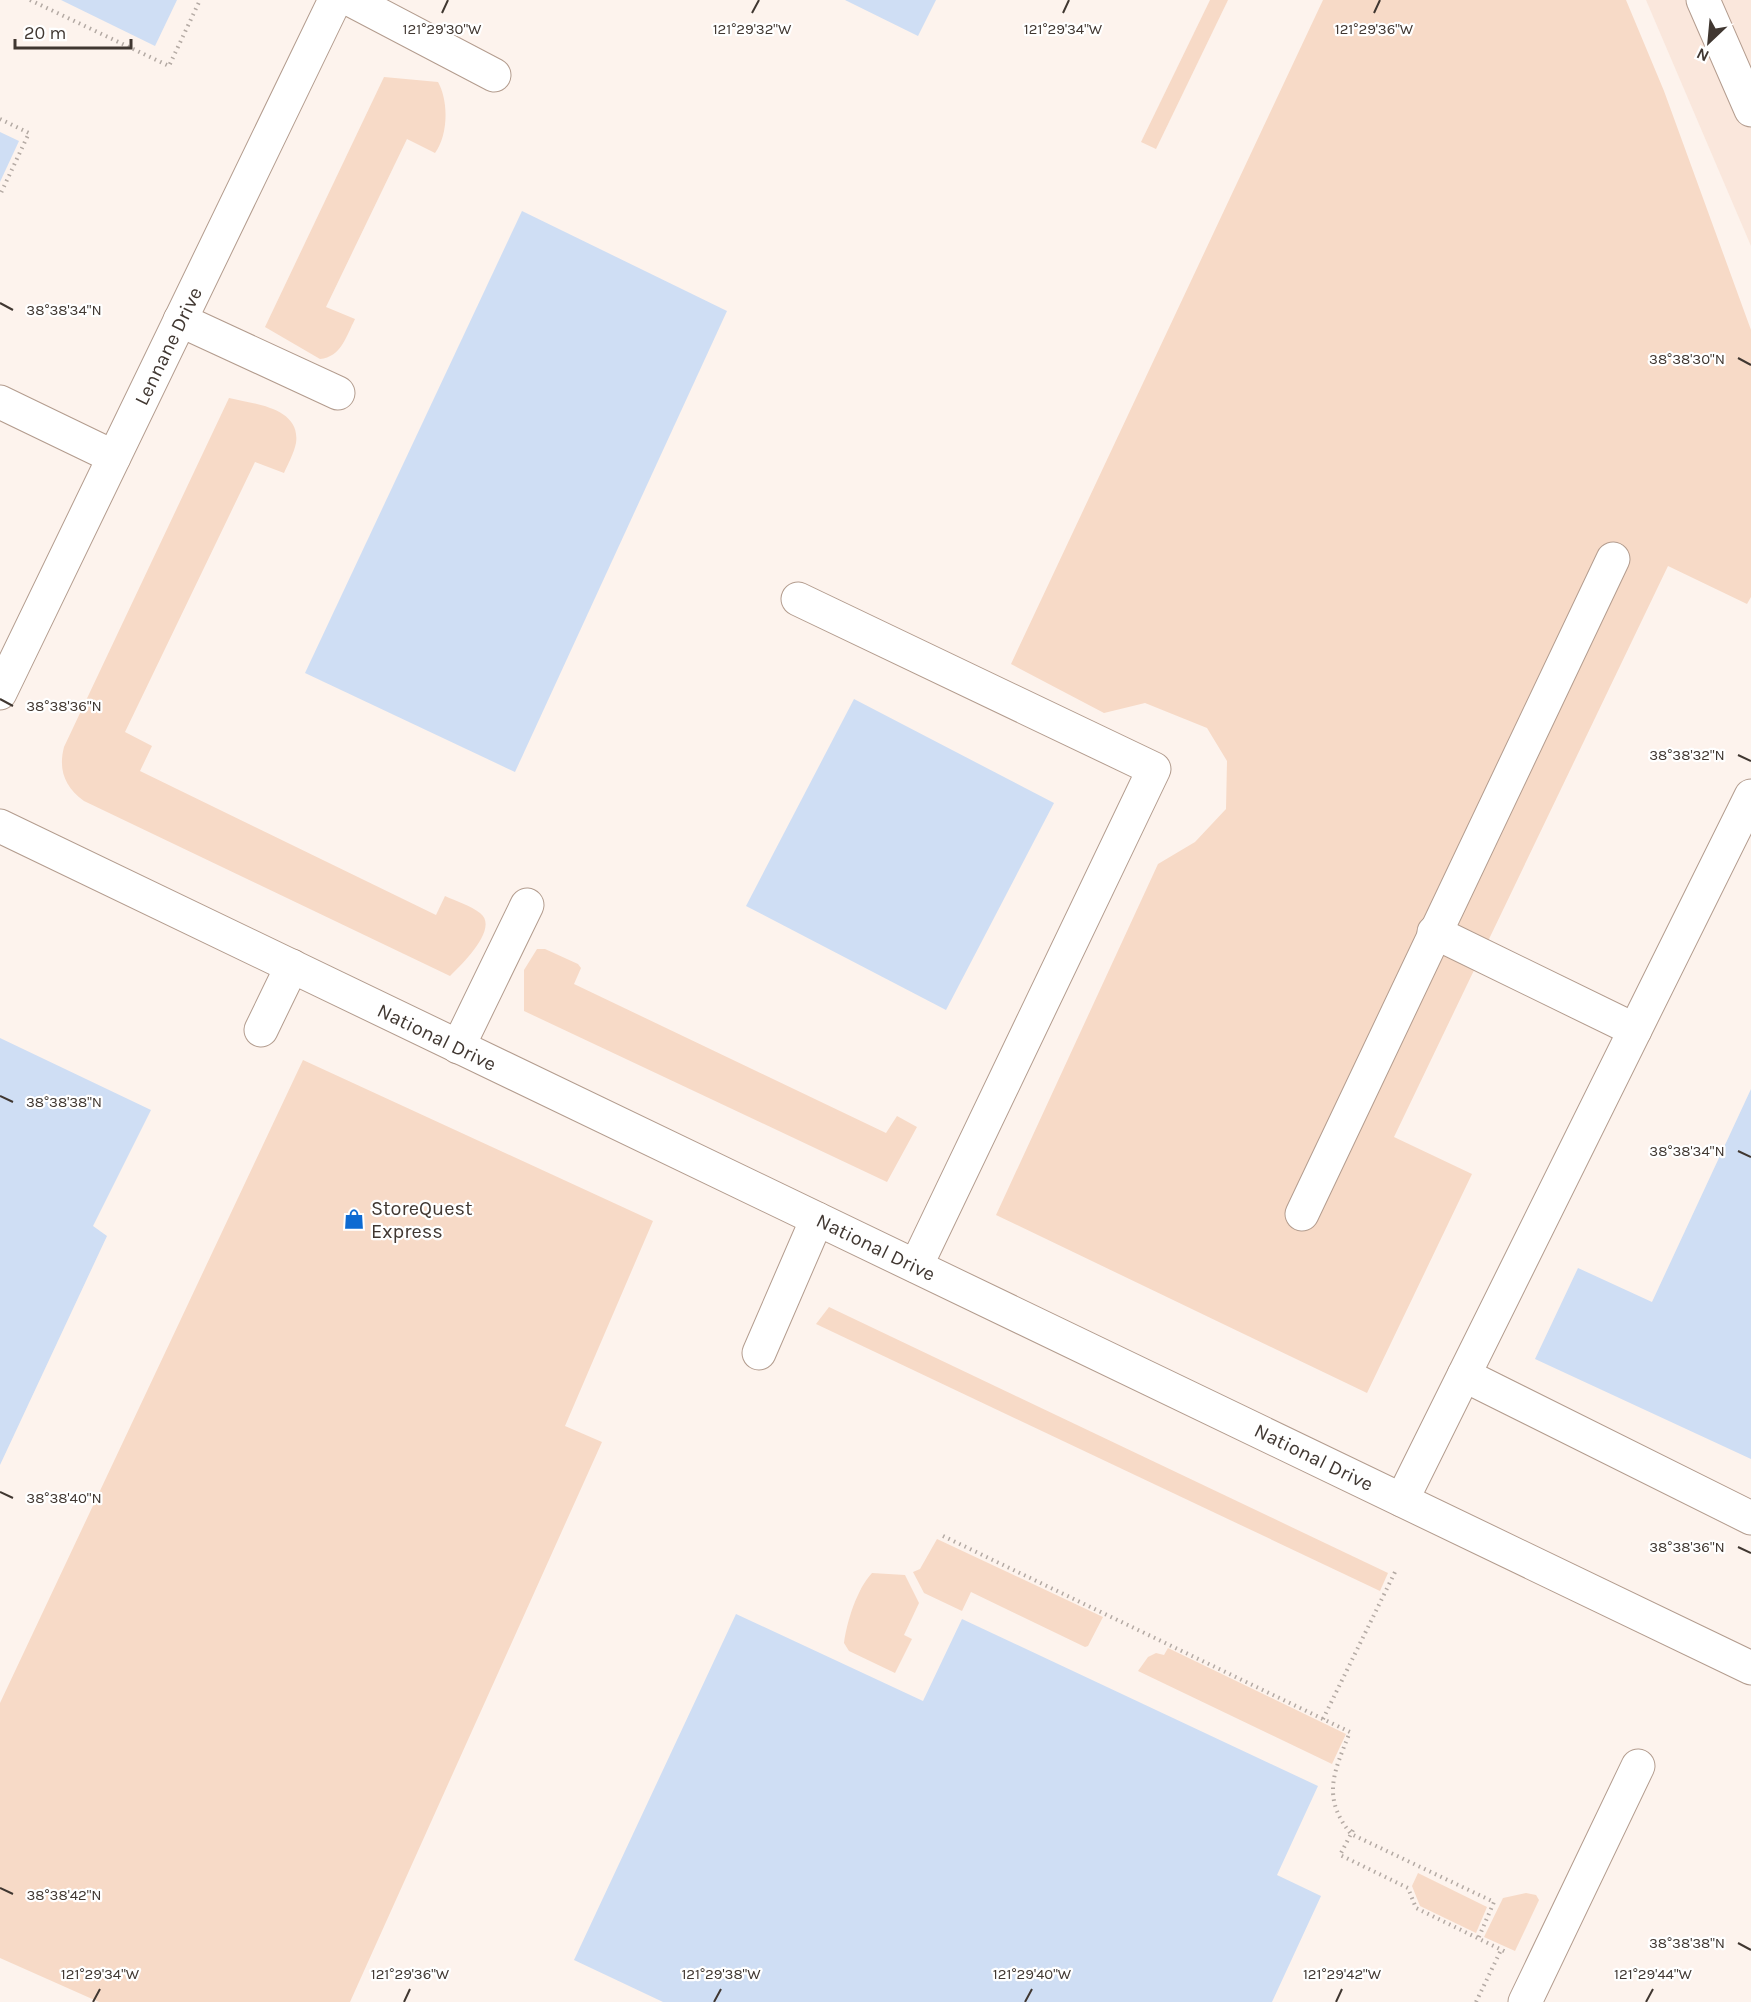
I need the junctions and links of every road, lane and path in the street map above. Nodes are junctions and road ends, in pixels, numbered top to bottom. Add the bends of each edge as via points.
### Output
1 (30, 0) edge
2 (200, 0) edge
3 (335, 0) edge
4 (351, 0) edge
5 (1703, 0) edge
6 (494, 75) dead end
7 (1751, 110) edge
8 (0, 119) edge
9 (0, 195) edge
10 (180, 320) junction
11 (338, 393) dead end
12 (0, 402) edge
13 (114, 457) junction
14 (1613, 559) dead end
15 (798, 599) dead end
16 (0, 693) edge
17 (1751, 796) edge
18 (0, 826) edge
19 (527, 905) dead end
20 (1434, 932) junction
21 (292, 966) junction
22 (261, 1030) dead end
23 (1635, 1030) junction
24 (458, 1047) junction
25 (1302, 1214) dead end
26 (817, 1219) junction
27 (916, 1266) junction
28 (759, 1353) dead end
29 (1464, 1375) junction
30 (1402, 1500) junction
31 (1751, 1518) edge
32 (944, 1536) dead end
33 (1396, 1570) dead end
34 (1748, 1659) edge
35 (1323, 1719) junction
36 (1638, 1766) dead end
37 (1352, 1832) junction
38 (1478, 1939) junction
39 (1501, 1950) junction
40 (1511, 1955) dead end
41 (1476, 2002) edge
42 (1525, 2002) edge

1 - 2 path via 169,66
3 - 10 street, Lennane Drive
4 - 6 street
5 - 7 street
8 - 9 path via 29,133
10 - 11 street
10 - 13 street, Lennane Drive
12 - 13 street
13 - 16 street, Lennane Drive
14 - 20 street
15 - 27 street via 1154,769
17 - 23 street
18 - 21 street, National Drive
19 - 24 street
20 - 23 street
20 - 25 street
21 - 22 street
21 - 24 street, National Drive
23 - 29 street
24 - 26 street, National Drive
26 - 27 street, National Drive
26 - 28 street
27 - 30 street, National Drive
29 - 30 street
29 - 31 street
30 - 34 street, National Drive
32 - 35 path
33 - 35 path
35 - 37 path via 1350,1732 1332,1783 1332,1800 1342,1822
36 - 42 street
37 - 38 path via 1340,1855 1408,1888 1416,1908
37 - 38 path via 1494,1902
38 - 39 path
39 - 40 path
39 - 41 path

